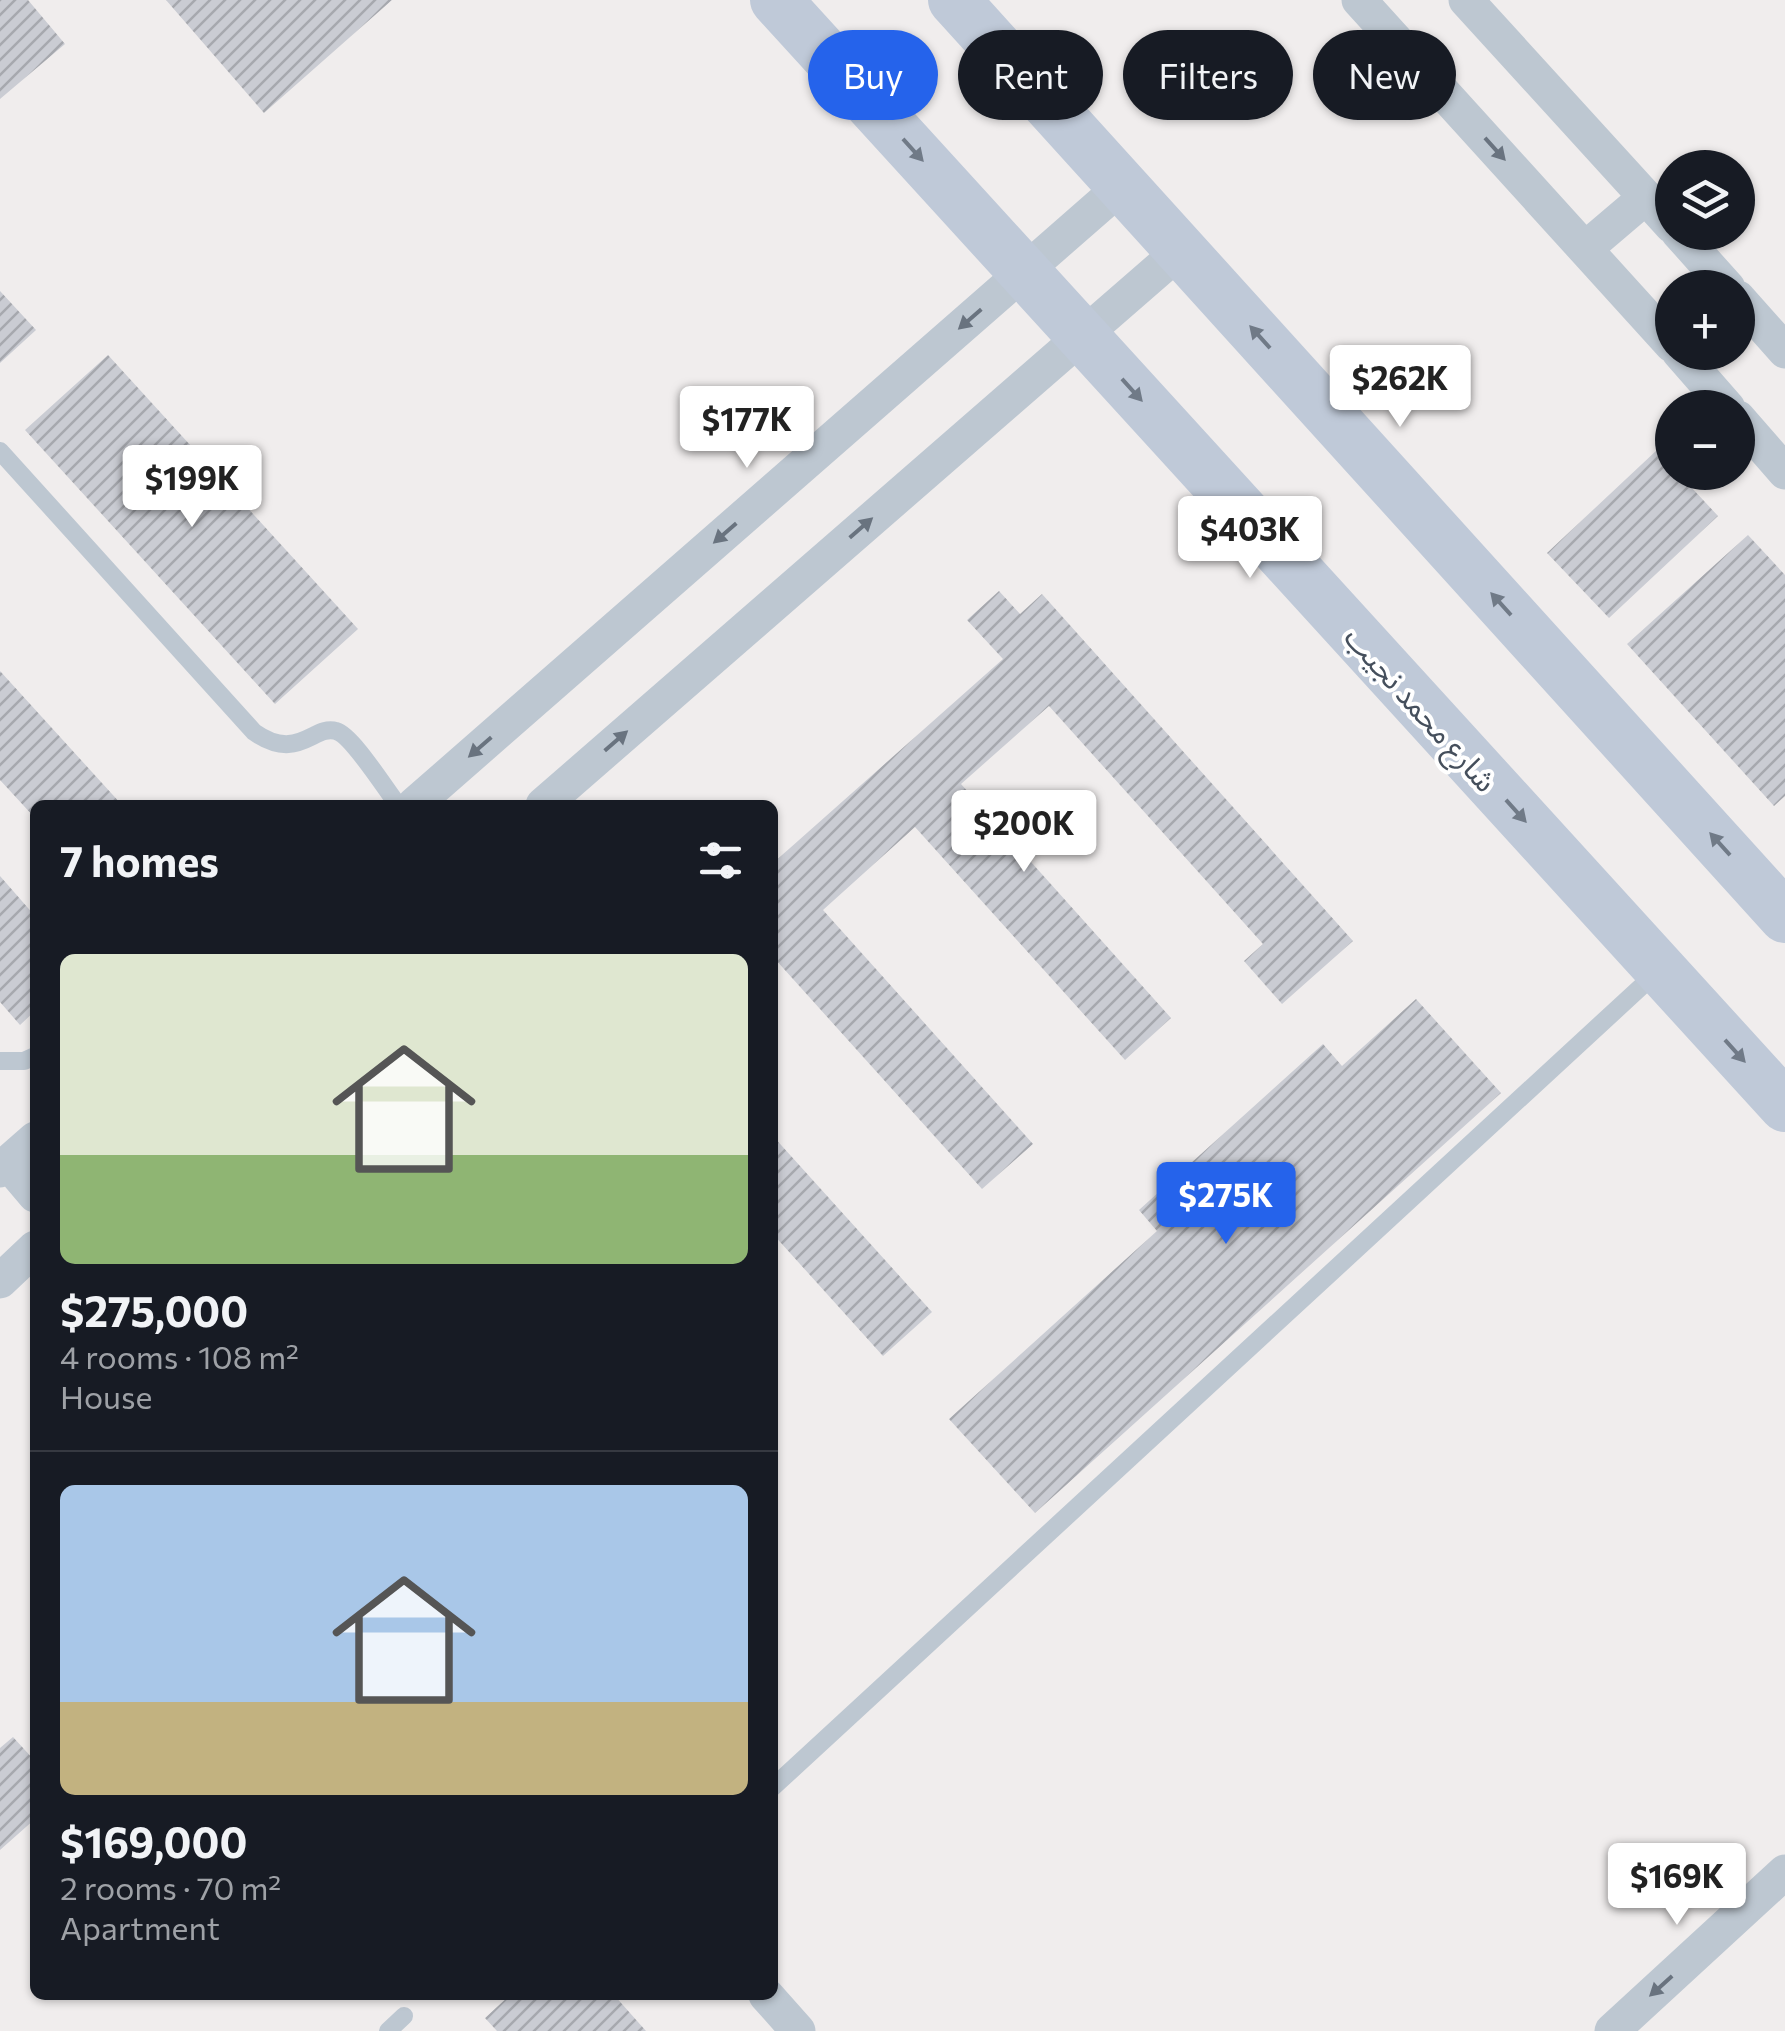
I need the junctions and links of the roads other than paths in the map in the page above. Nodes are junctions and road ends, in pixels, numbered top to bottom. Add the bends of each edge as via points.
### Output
1 (776, 0) edge
2 (954, 0) edge
3 (1359, 0) edge
4 (1466, 0) edge
5 (1122, 186) junction
6 (1646, 197) junction
7 (1655, 207) edge
8 (1586, 248) junction
9 (1181, 250) junction
10 (1694, 250) edge
11 (1712, 270) edge
12 (1024, 272) junction
13 (1755, 317) edge
14 (1655, 327) edge
15 (1082, 336) junction
16 (1785, 351) edge
17 (1695, 370) edge
18 (1712, 390) edge
19 (1755, 438) edge
20 (0, 450) edge
21 (1785, 472) edge
22 (394, 800) edge
23 (420, 800) edge
24 (549, 800) edge
25 (1785, 917) edge
26 (1660, 969) junction
27 (30, 1058) edge
28 (0, 1061) edge
29 (1785, 1106) edge
30 (30, 1143) edge
31 (4, 1166) edge
32 (30, 1190) edge
33 (30, 1253) edge
34 (0, 1280) edge
35 (778, 1782) edge
36 (1785, 1872) edge
37 (770, 2000) edge
38 (404, 2016) dead end
39 (388, 2031) edge
40 (798, 2031) edge
41 (1612, 2031) edge

1 -> 12 street, شارع محمد نجيب
2 - 5 street
3 -> 8 street
4 - 6 street
5 - 9 street
5 - 12 street
6 - 7 street
6 - 8 street
8 - 14 street
9 - 15 street
25 -> 9 street
10 - 11 street
12 - 15 street, شارع محمد نجيب
12 -> 23 street
13 - 16 street
24 -> 15 street
15 -> 26 street, شارع محمد نجيب
17 - 18 street
19 - 21 street
20 - 22 lane via 254,732 291,744 337,731
26 -> 29 street, شارع محمد نجيب
26 - 35 lane
27 - 28 lane
30 - 31 street
31 - 32 street
33 - 34 street
36 -> 41 street
37 - 40 street
38 - 39 lane

